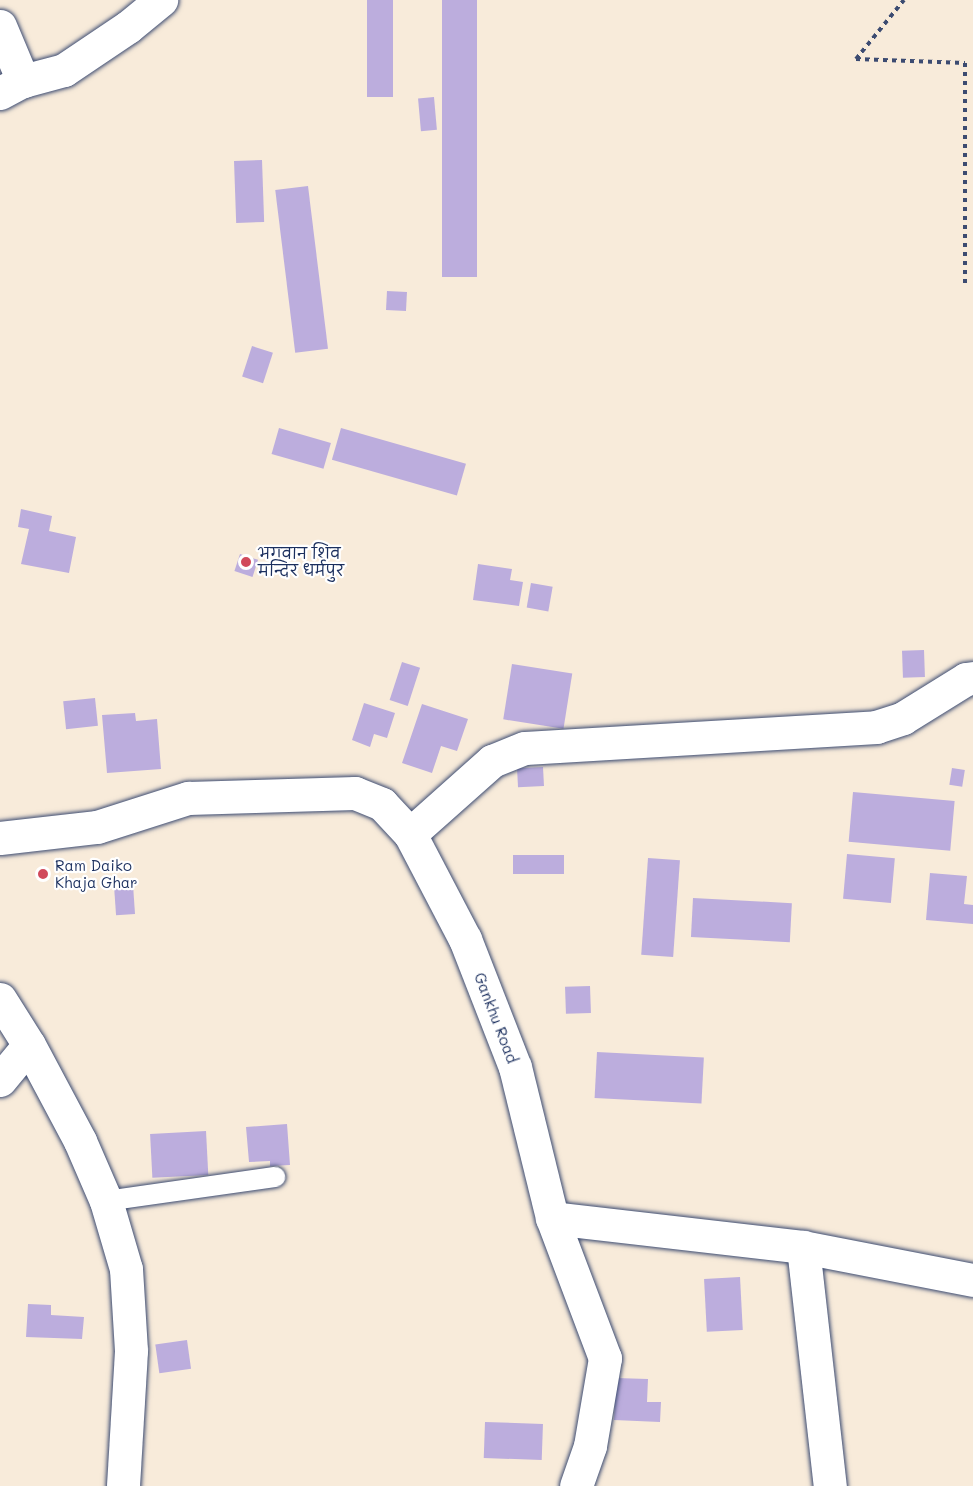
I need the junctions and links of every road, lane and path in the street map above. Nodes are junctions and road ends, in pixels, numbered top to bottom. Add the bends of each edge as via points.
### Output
1 (161, 0) edge
2 (904, 0) edge
3 (0, 26) edge
4 (12, 87) edge
5 (965, 288) dead end
6 (973, 678) edge
7 (410, 834) junction
8 (0, 838) edge
9 (0, 999) edge
10 (29, 1045) junction
11 (0, 1080) edge
12 (275, 1177) dead end
13 (106, 1201) junction
14 (552, 1218) junction
15 (803, 1247) junction
16 (973, 1280) edge
17 (123, 1486) edge
18 (576, 1486) edge
19 (830, 1486) edge

1 - 4 street via 64,70
2 - 5 path via 856,59 965,63
3 - 4 street
6 - 7 street via 903,718 876,727 525,748 492,761
7 - 8 street, Gankhu Road via 382,804 355,793 188,798 97,827
7 - 14 street, Gankhu Road via 465,939 515,1067
9 - 10 street
10 - 11 street
10 - 13 street via 80,1141
12 - 13 lane
13 - 17 street via 126,1269 131,1351
14 - 15 street
14 - 18 street, Gankhu Road via 605,1358 590,1446
15 - 16 street
15 - 19 street

